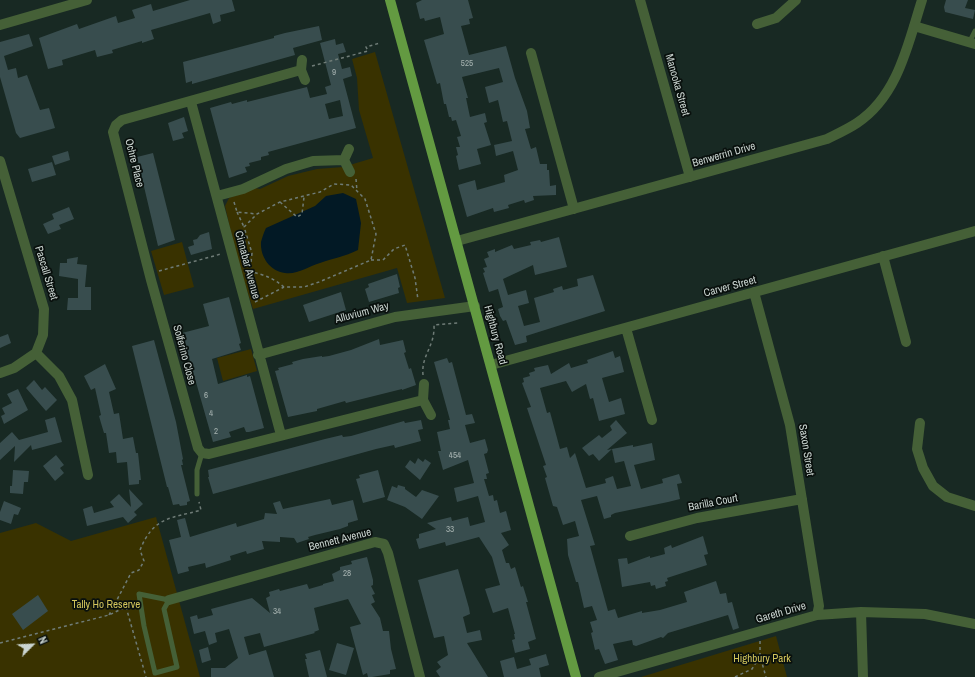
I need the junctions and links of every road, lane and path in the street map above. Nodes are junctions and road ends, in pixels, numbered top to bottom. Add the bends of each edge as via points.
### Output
1 (86, 0) edge
2 (390, 0) edge
3 (640, 0) edge
4 (796, 0) edge
5 (922, 0) edge
6 (757, 24) dead end
7 (0, 25) edge
8 (914, 26) junction
9 (975, 31) edge
10 (380, 43) dead end
11 (972, 44) edge
12 (531, 53) dead end
13 (301, 65) junction
14 (305, 80) dead end
15 (191, 102) junction
16 (349, 149) dead end
17 (344, 160) junction
18 (0, 161) edge
19 (350, 172) dead end
20 (690, 177) junction
21 (231, 192) junction
22 (217, 196) junction
23 (304, 197) junction
24 (280, 202) junction
25 (574, 209) junction
26 (237, 212) junction
27 (257, 214) junction
28 (244, 227) junction
29 (975, 231) edge
30 (245, 234) junction
31 (457, 241) junction
32 (231, 252) junction
33 (883, 256) junction
34 (371, 260) junction
35 (146, 262) joint
36 (250, 268) junction
37 (157, 272) dead end
38 (284, 287) junction
39 (754, 292) junction
40 (418, 300) dead end
41 (254, 302) dead end
42 (475, 306) junction
43 (458, 323) dead end
44 (626, 328) junction
45 (906, 342) dead end
46 (36, 354) junction
47 (258, 355) junction
48 (491, 365) junction
49 (0, 372) edge
50 (424, 384) joint
51 (423, 400) junction
52 (431, 415) dead end
53 (652, 420) dead end
54 (920, 423) dead end
55 (281, 435) junction
56 (202, 453) junction
57 (88, 474) dead end
58 (197, 494) dead end
59 (802, 499) junction
60 (975, 506) edge
61 (202, 510) dead end
62 (630, 536) dead end
63 (169, 600) junction
64 (140, 601) junction
65 (126, 607) junction
66 (861, 612) junction
67 (109, 615) junction
68 (817, 615) junction
69 (975, 624) edge
70 (760, 640) dead end
71 (0, 643) edge
72 (760, 656) junction
73 (146, 677) edge
74 (420, 677) edge
75 (576, 677) edge
76 (599, 677) edge
77 (735, 677) edge
78 (766, 677) edge
79 (863, 677) edge

1 - 7 street
2 - 31 main road, Highbury Road
3 - 20 street, Manooka Street
4 - 6 street via 776,18
5 - 8 street, Benwerrin Drive
8 - 11 street
8 - 20 street, Benwerrin Drive via 897,78 879,104 857,123 827,139
9 - 11 lane
10 - 13 path via 366,47 368,51
12 - 25 street
13 - 14 street
13 - 15 street
15 - 22 street, Cinnabar Avenue
15 - 35 street, Ochre Place via 122,120 113,132
16 - 17 street
17 - 19 street
17 - 21 street via 313,161 286,169
18 - 46 street, Pascall Street via 44,309 43,335
20 - 25 street, Benwerrin Drive
21 - 22 street
21 - 26 path
22 - 32 street, Cinnabar Avenue
23 - 24 path
23 - 24 path via 302,214 297,217
23 - 34 path via 334,184 351,185 365,198 376,234
24 - 27 path
25 - 31 street, Benwerrin Drive
26 - 27 path
26 - 28 path
27 - 28 path
28 - 30 path
29 - 33 street, Carver Street
30 - 36 path via 245,252
30 - 36 path via 252,253
31 - 42 main road, Highbury Road
32 - 37 path
32 - 47 street, Cinnabar Avenue
33 - 39 street, Carver Street
33 - 45 street
34 - 38 path via 319,282 299,288
34 - 40 path via 383,260 394,249 405,245 415,278
35 - 56 street, Solferino Close via 198,448
36 - 38 path via 250,272 276,280
38 - 41 path
39 - 44 street, Carver Street
39 - 59 street, Saxon Street via 790,425
42 - 47 street, Alluvium Way via 395,317
42 - 48 main road, Highbury Road
43 - 50 path via 434,325 432,345 422,364
44 - 48 street, Carver Street
44 - 53 street
46 - 49 street via 14,368
46 - 57 street via 59,376 72,400
47 - 55 street, Cinnabar Avenue
48 - 75 main road, Highbury Road
50 - 51 street
51 - 52 street
51 - 55 street
54 - 60 street via 917,449 923,468 933,486 947,497
55 - 56 street via 209,454
56 - 58 lane via 197,470
59 - 62 street, Barilla Court via 697,518
59 - 68 street, Saxon Street via 819,606
61 - 67 path via 158,523 147,535 140,550 144,561 139,570 131,573
63 - 64 lane via 139,594
63 - 64 lane via 164,609 177,667 154,673
63 - 74 street, Bennett Avenue via 375,542 384,544
64 - 65 path
65 - 67 path
65 - 73 path
66 - 68 street, Gareth Drive
66 - 69 street, Gareth Drive via 925,614
66 - 79 street
67 - 71 path
68 - 76 street, Gareth Drive
70 - 72 path
72 - 77 path via 752,669
72 - 78 path

